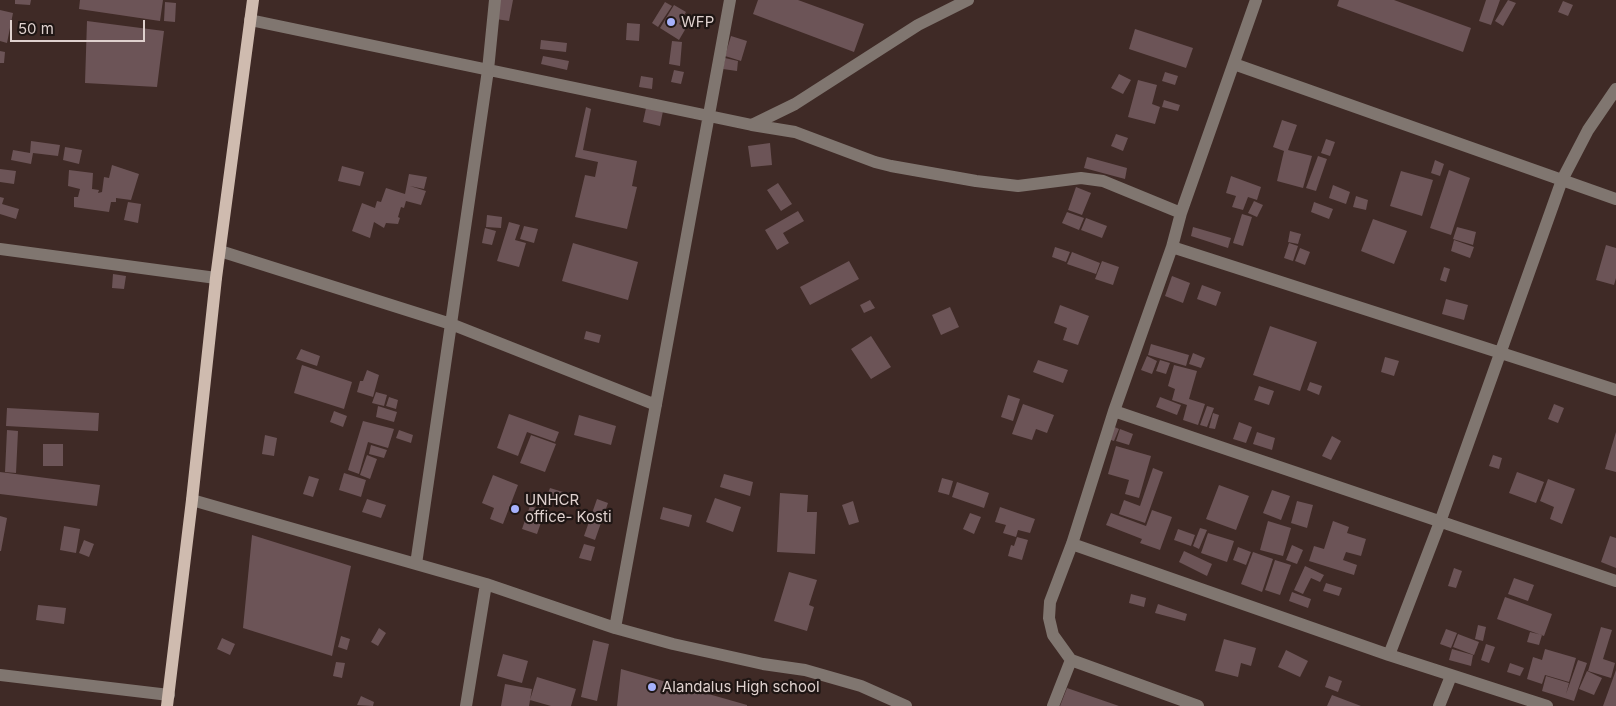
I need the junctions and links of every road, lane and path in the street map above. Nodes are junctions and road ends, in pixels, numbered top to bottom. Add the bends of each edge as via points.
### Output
1 (253, 0) edge
2 (495, 0) edge
3 (730, 0) edge
4 (968, 0) edge
5 (1256, 0) edge
6 (250, 20) junction
7 (1234, 64) junction
8 (488, 70) junction
9 (1616, 89) edge
10 (709, 115) junction
11 (752, 125) junction
12 (1562, 180) junction
13 (1616, 199) edge
14 (1181, 213) junction
15 (1172, 247) junction
16 (0, 249) edge
17 (220, 252) junction
18 (216, 278) junction
19 (451, 324) junction
20 (1500, 352) junction
21 (1616, 390) edge
22 (656, 405) junction
23 (1114, 412) junction
24 (192, 500) junction
25 (1440, 522) junction
26 (1072, 544) junction
27 (416, 564) junction
28 (1616, 581) edge
29 (486, 584) junction
30 (615, 628) junction
31 (1389, 655) junction
32 (1072, 660) junction
33 (0, 675) edge
34 (1451, 676) junction
35 (168, 700) edge
36 (466, 706) edge
37 (906, 706) edge
38 (1052, 706) edge
39 (1198, 706) edge
40 (1439, 706) edge
41 (1547, 706) edge

1 - 6 main road
2 - 8 street
3 - 10 street
4 - 11 street via 918,25 795,104
5 - 7 street
6 - 8 street
6 - 17 main road
7 - 12 street
7 - 14 street
8 - 10 street
8 - 19 street
9 - 12 street via 1588,130
10 - 11 street
10 - 22 street
11 - 14 street via 795,132 875,162 976,181 1018,186 1081,178 1103,181
12 - 13 street
12 - 20 street
14 - 15 street
15 - 20 street
15 - 23 street
16 - 18 street
17 - 18 main road
17 - 19 street
18 - 24 main road
19 - 22 street
19 - 27 street
20 - 21 street
20 - 25 street
22 - 30 street
23 - 25 street
23 - 26 street
24 - 27 street
24 - 35 main road
25 - 28 street
25 - 31 street
26 - 31 street
26 - 32 street via 1050,602 1049,618 1053,635
27 - 29 street
29 - 30 street
29 - 36 street
30 - 37 street via 720,655 805,670 860,686
31 - 34 street
32 - 38 street
32 - 39 street
33 - 35 street
34 - 40 street
34 - 41 street

